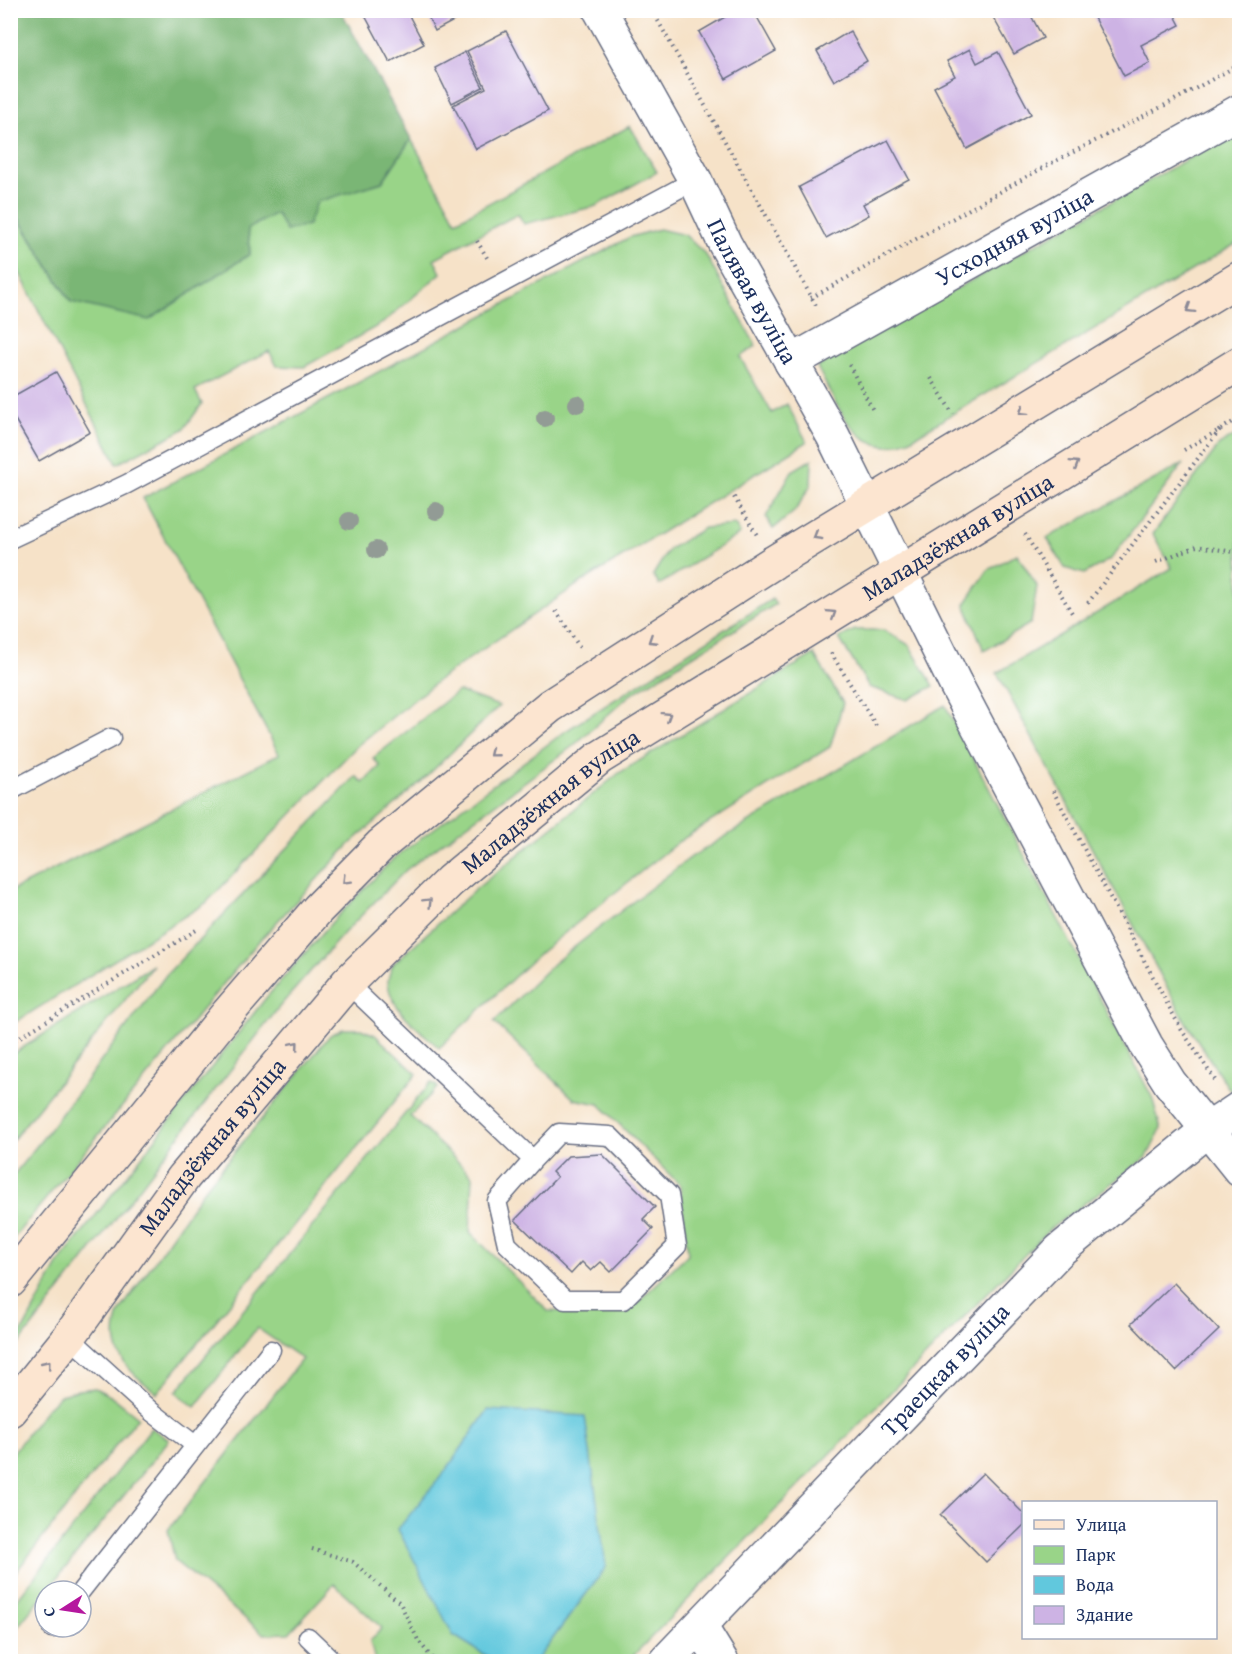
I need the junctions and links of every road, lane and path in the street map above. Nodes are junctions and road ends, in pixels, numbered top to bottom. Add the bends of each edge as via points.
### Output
1 (652, 10) edge
2 (605, 12) edge
3 (1239, 64) edge
4 (1239, 111) edge
5 (695, 180) junction
6 (1239, 278) edge
7 (811, 298) junction
8 (833, 338) junction
9 (791, 362) junction
10 (1239, 363) edge
11 (874, 412) dead end
12 (1239, 418) edge
13 (1221, 428) junction
14 (1184, 450) dead end
15 (867, 507) junction
16 (10, 539) edge
17 (1239, 553) edge
18 (1156, 562) dead end
19 (900, 572) junction
20 (1088, 603) dead end
21 (556, 611) dead end
22 (598, 675) junction
23 (111, 738) dead end
24 (1052, 790) dead end
25 (10, 791) edge
26 (198, 929) dead end
27 (347, 983) junction
28 (10, 1044) edge
29 (1237, 1110) edge
30 (1207, 1130) junction
31 (533, 1160) junction
32 (1239, 1170) edge
33 (10, 1281) edge
34 (69, 1337) junction
35 (271, 1350) dead end
36 (10, 1410) edge
37 (195, 1445) junction
38 (312, 1550) dead end
39 (90, 1579) edge
40 (700, 1626) junction
41 (308, 1637) dead end
42 (334, 1662) edge
43 (435, 1662) edge
44 (665, 1662) edge
45 (722, 1662) edge

1 - 7 path
2 - 5 street, Палявая вуліца
3 - 7 path via 1046,166
4 - 8 street, Усходняя вуліца
5 - 9 street, Палявая вуліца via 725,244
5 - 16 lane via 127,484
6 -> 15 main road
7 - 8 path
8 - 9 street, Усходняя вуліца
8 - 11 path
9 - 15 street, Палявая вуліца
19 -> 10 main road, Маладзёжная вуліца
12 - 13 path
13 - 14 path
13 - 20 path
15 - 19 street, Палявая вуліца
15 -> 22 main road
17 - 18 path via 1197,546
27 -> 19 main road, Маладзёжная вуліца via 450,881 599,758
19 - 30 street, Палявая вуліца via 1146,1045
21 - 22 path
22 -> 33 main road via 550,706 381,844 318,909 228,1013
23 - 25 lane
24 - 29 path via 1181,1029
26 - 28 path
27 - 31 lane
34 -> 27 main road, Маладзёжная вуліца via 184,1177
29 - 30 street, Траецкая вуліца
30 - 32 street, Палявая вуліца
30 - 40 street, Траецкая вуліца via 1060,1250
31 - 31 lane via 497,1201 507,1244 565,1300 622,1300 677,1246 669,1195 610,1136 560,1133
36 -> 34 main road, Маладзёжная вуліца
34 - 37 lane
35 - 37 lane
37 - 39 lane
38 - 43 path via 352,1562 400,1603 418,1640
40 - 44 street, Траецкая вуліца
40 - 45 street
41 - 42 lane

